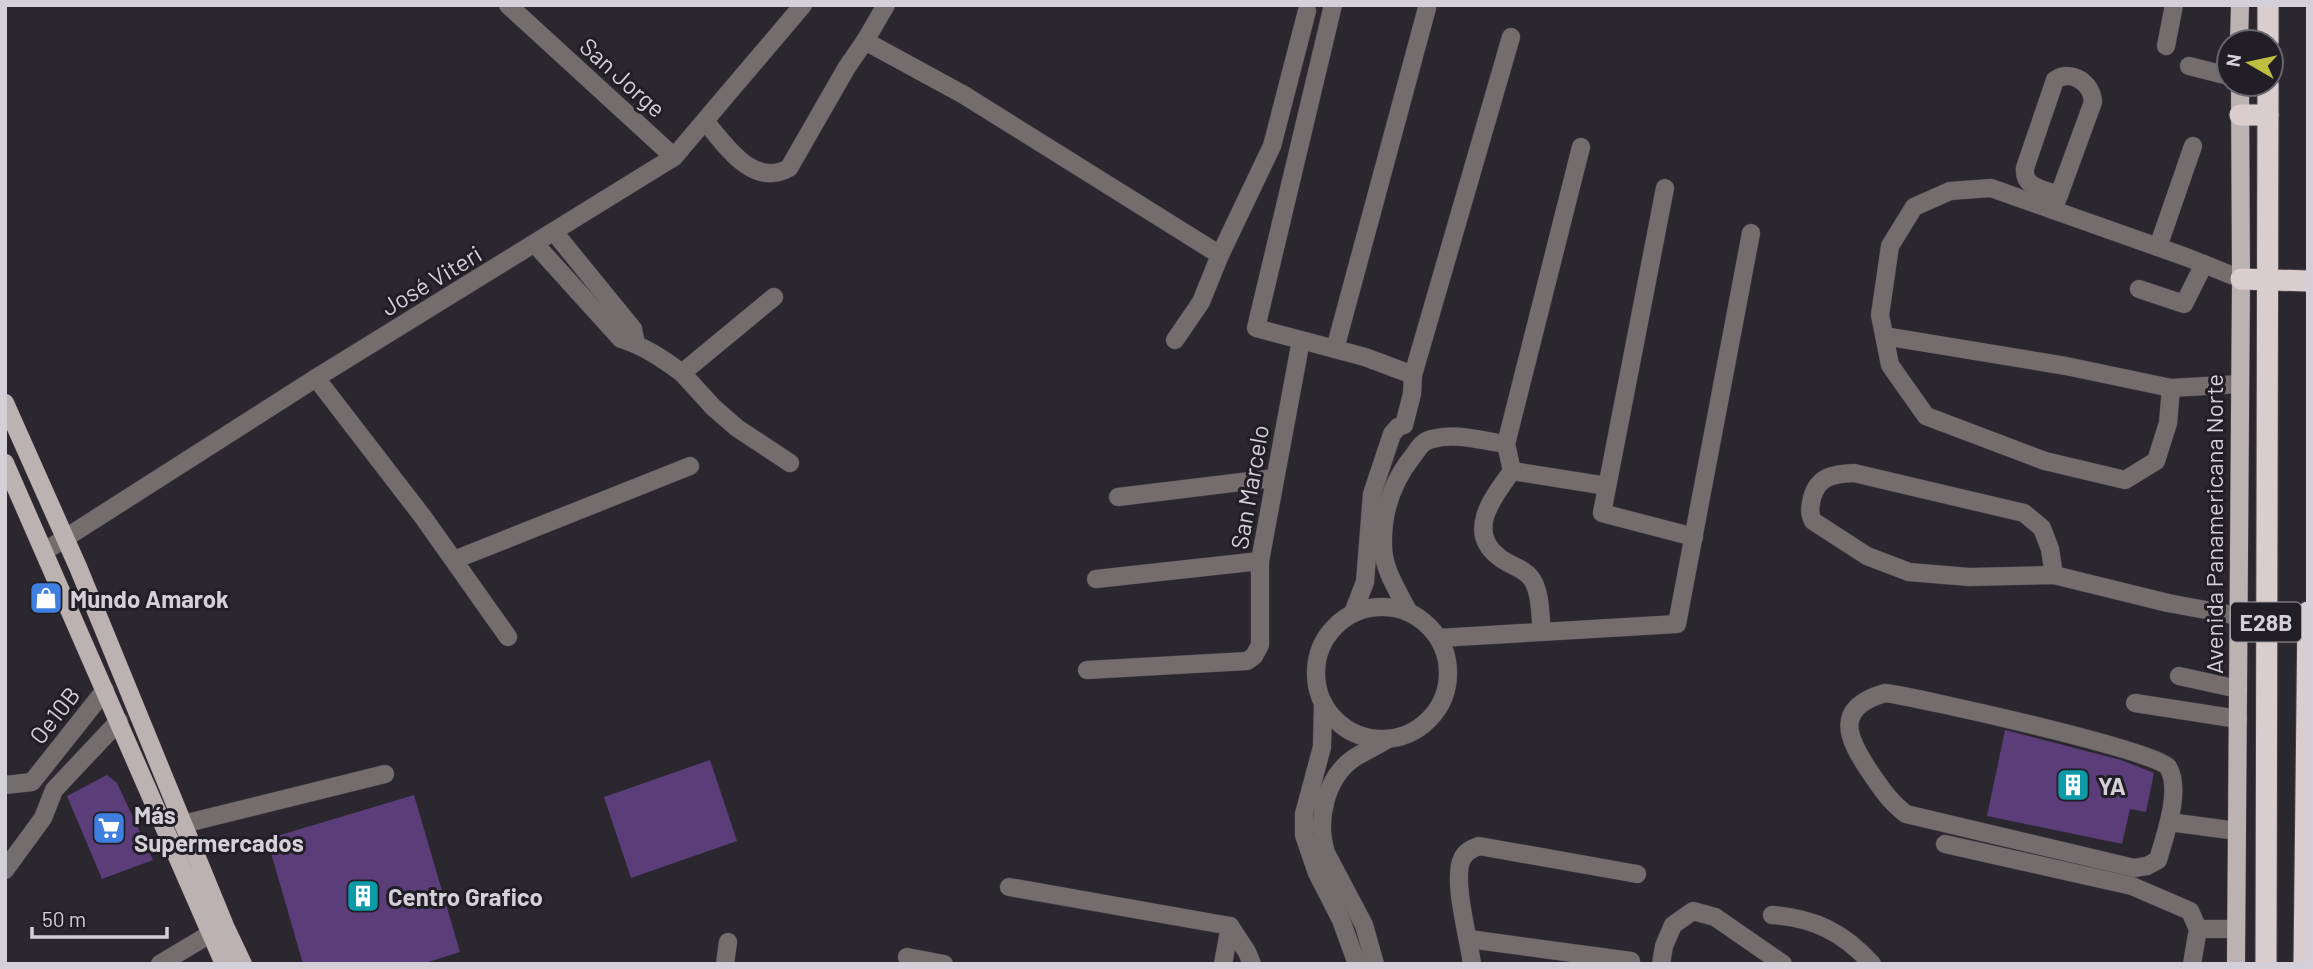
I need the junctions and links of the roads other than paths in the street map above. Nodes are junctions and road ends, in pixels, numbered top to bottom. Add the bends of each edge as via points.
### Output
1 (508, 5) edge
2 (803, 5) edge
3 (886, 5) edge
4 (1333, 5) edge
5 (2174, 5) edge
6 (2240, 5) edge
7 (2269, 5) edge
8 (1427, 8) dead end
9 (1307, 11) dead end
10 (2239, 28) edge
11 (2268, 28) edge
12 (1511, 37) dead end
13 (865, 41) junction
14 (2165, 46) dead end
15 (2189, 66) dead end
16 (2215, 72) edge
17 (2240, 98) edge
18 (2268, 98) edge
19 (2241, 115) junction
20 (2268, 115) junction
21 (705, 121) junction
22 (2193, 146) dead end
23 (1581, 147) dead end
24 (674, 157) junction
25 (1664, 188) dead end
26 (2056, 203) junction
27 (554, 232) junction
28 (1751, 233) dead end
29 (535, 244) junction
30 (2158, 247) junction
31 (1220, 255) junction
32 (2204, 264) junction
33 (2241, 279) junction
34 (2267, 280) junction
35 (2308, 281) edge
36 (2139, 289) dead end
37 (774, 297) dead end
38 (1884, 336) junction
39 (1175, 340) dead end
40 (1301, 340) junction
41 (636, 344) junction
42 (1335, 349) junction
43 (682, 373) junction
44 (1413, 375) junction
45 (316, 378) junction
46 (2240, 384) junction
47 (2171, 388) junction
48 (5, 403) edge
49 (1404, 425) junction
50 (1420, 444) junction
51 (1506, 444) junction
52 (5, 463) edge
53 (790, 463) dead end
54 (690, 466) dead end
55 (1512, 471) junction
56 (1274, 478) junction
57 (1607, 486) junction
58 (1118, 496) dead end
59 (1694, 537) junction
60 (65, 540) junction
61 (45, 551) junction
62 (454, 560) junction
63 (1260, 561) junction
64 (2054, 575) junction
65 (1097, 579) dead end
66 (1408, 611) junction
67 (2308, 612) edge
68 (1353, 613) junction
69 (2238, 616) junction
70 (1542, 632) junction
71 (508, 637) dead end
72 (1439, 638) junction
73 (1087, 670) dead end
74 (2179, 677) dead end
75 (2238, 689) junction
76 (105, 690) junction
77 (1323, 703) junction
78 (2135, 703) dead end
79 (2238, 719) junction
80 (118, 721) junction
81 (1388, 739) junction
82 (385, 774) dead end
83 (5, 785) edge
84 (2169, 822) junction
85 (183, 824) junction
86 (2237, 831) junction
87 (1945, 844) dead end
88 (5, 870) edge
89 (1637, 874) dead end
90 (1009, 887) dead end
91 (2306, 910) edge
92 (1359, 914) junction
93 (1772, 915) dead end
94 (1341, 920) junction
95 (1230, 926) junction
96 (2199, 929) junction
97 (2236, 929) junction
98 (210, 934) junction
99 (1469, 939) junction
100 (728, 942) dead end
101 (908, 957) dead end
102 (1631, 961) dead end
103 (160, 964) edge
104 (224, 964) edge
105 (243, 964) edge
106 (725, 964) edge
107 (944, 964) edge
108 (1223, 964) edge
109 (1252, 964) edge
110 (1357, 964) edge
111 (1376, 964) edge
112 (1472, 964) edge
113 (1661, 964) edge
114 (1783, 964) edge
115 (1872, 964) edge
116 (2192, 964) edge
117 (2236, 964) edge
118 (2266, 964) edge
119 (2304, 964) edge

1 - 24 street, San Jorge
2 - 21 street, José Viteri
3 - 13 street
4 - 40 street via 1256,328
5 - 14 street
6 - 10 main road
7 - 11 highway
8 - 42 street
9 - 31 street via 1272,146
12 - 44 street
13 - 21 street via 789,168 777,175 751,169
13 - 31 street via 964,95
15 - 16 street
17 - 19 main road, Avenida Panamericana Norte
18 - 20 highway, E28B
19 - 20 highway
19 - 33 main road, Avenida Panamericana Norte
20 - 34 highway, E28B
21 - 24 street, José Viteri
22 - 30 street
23 - 51 street
24 - 27 street, José Viteri
25 - 57 street
26 - 26 street via 2024,176 2055,80 2069,75 2088,85 2093,102
26 - 30 street
26 - 38 street via 1991,188 1950,191 1914,207 1890,246 1880,315
27 - 29 street, José Viteri
27 - 41 street via 633,329
28 - 59 street
29 - 41 street via 621,339
29 - 45 street, José Viteri
30 - 32 street
31 - 39 street via 1201,302
32 - 33 street
32 - 36 street via 2184,304
33 - 34 highway
33 - 46 main road, Avenida Panamericana Norte
34 - 35 highway
34 - 118 highway, E28B
37 - 43 street
38 - 47 street
38 - 47 street via 1890,365 1926,416 2045,461 2124,480 2156,461 2168,423
40 - 42 street
40 - 56 street, San Marcelo
41 - 43 street
42 - 44 street
43 - 53 street via 737,428
44 - 49 street
45 - 60 street, José Viteri
45 - 62 street
46 - 47 street
46 - 69 main road, Avenida Panamericana Norte
48 - 60 main road
49 - 50 street via 1418,435
49 - 68 street via 1392,434 1372,494 1365,582
50 - 51 street via 1434,438 1471,437
50 - 66 street via 1389,497 1382,547
51 - 55 street
52 - 61 main road
54 - 62 street
55 - 57 street
55 - 70 street via 1487,506 1485,538 1497,556 1531,576
56 - 58 street
56 - 63 street, San Marcelo
57 - 59 street via 1602,513
59 - 70 street via 1677,624
60 - 61 street, José Viteri
60 - 85 main road
61 - 76 main road
62 - 71 street
63 - 65 street
63 - 73 street, San Marcelo via 1260,645 1247,661
64 - 64 street via 1969,577 1909,572 1867,556 1813,521 1814,492 1826,477 1854,473 2024,513 2042,528
64 - 69 street
66 - 68 street via 1381,607
66 - 72 street via 1426,622
67 - 91 highway, E28B
68 - 77 street via 1323,642 1317,662
69 - 75 main road, Avenida Panamericana Norte
70 - 72 street
72 - 81 street via 1447,659 1448,682 1441,703 1428,721 1410,734
74 - 75 street
75 - 79 main road, Avenida Panamericana Norte
76 - 80 main road
76 - 83 street, Oe10B via 32,782
77 - 81 street via 1335,720 1359,736
77 - 94 street via 1322,747 1304,814 1304,835
78 - 79 street
79 - 86 main road, Avenida Panamericana Norte
80 - 88 street via 54,790 43,818
80 - 98 main road
81 - 92 street via 1352,759 1335,777 1324,807 1322,841
82 - 85 street
84 - 84 street via 2158,860 2134,868 1906,814 1883,791 1853,747 1850,721 1860,704 1885,693 2147,755 2165,762 2172,777
84 - 86 street
85 - 105 main road
86 - 97 main road, Avenida Panamericana Norte
87 - 96 street via 2132,886 2190,911
89 - 99 street via 1479,846 1461,861 1459,889
90 - 95 street
91 - 119 highway, E28B
92 - 94 street
92 - 111 street
93 - 115 street via 1828,927
94 - 110 street
95 - 108 street
95 - 109 street
96 - 97 street
96 - 116 street
97 - 117 main road, Avenida Panamericana Norte
98 - 103 street
98 - 104 main road
99 - 102 street
99 - 112 street
100 - 106 street
101 - 107 street
113 - 114 street via 1673,925 1693,911 1715,916

